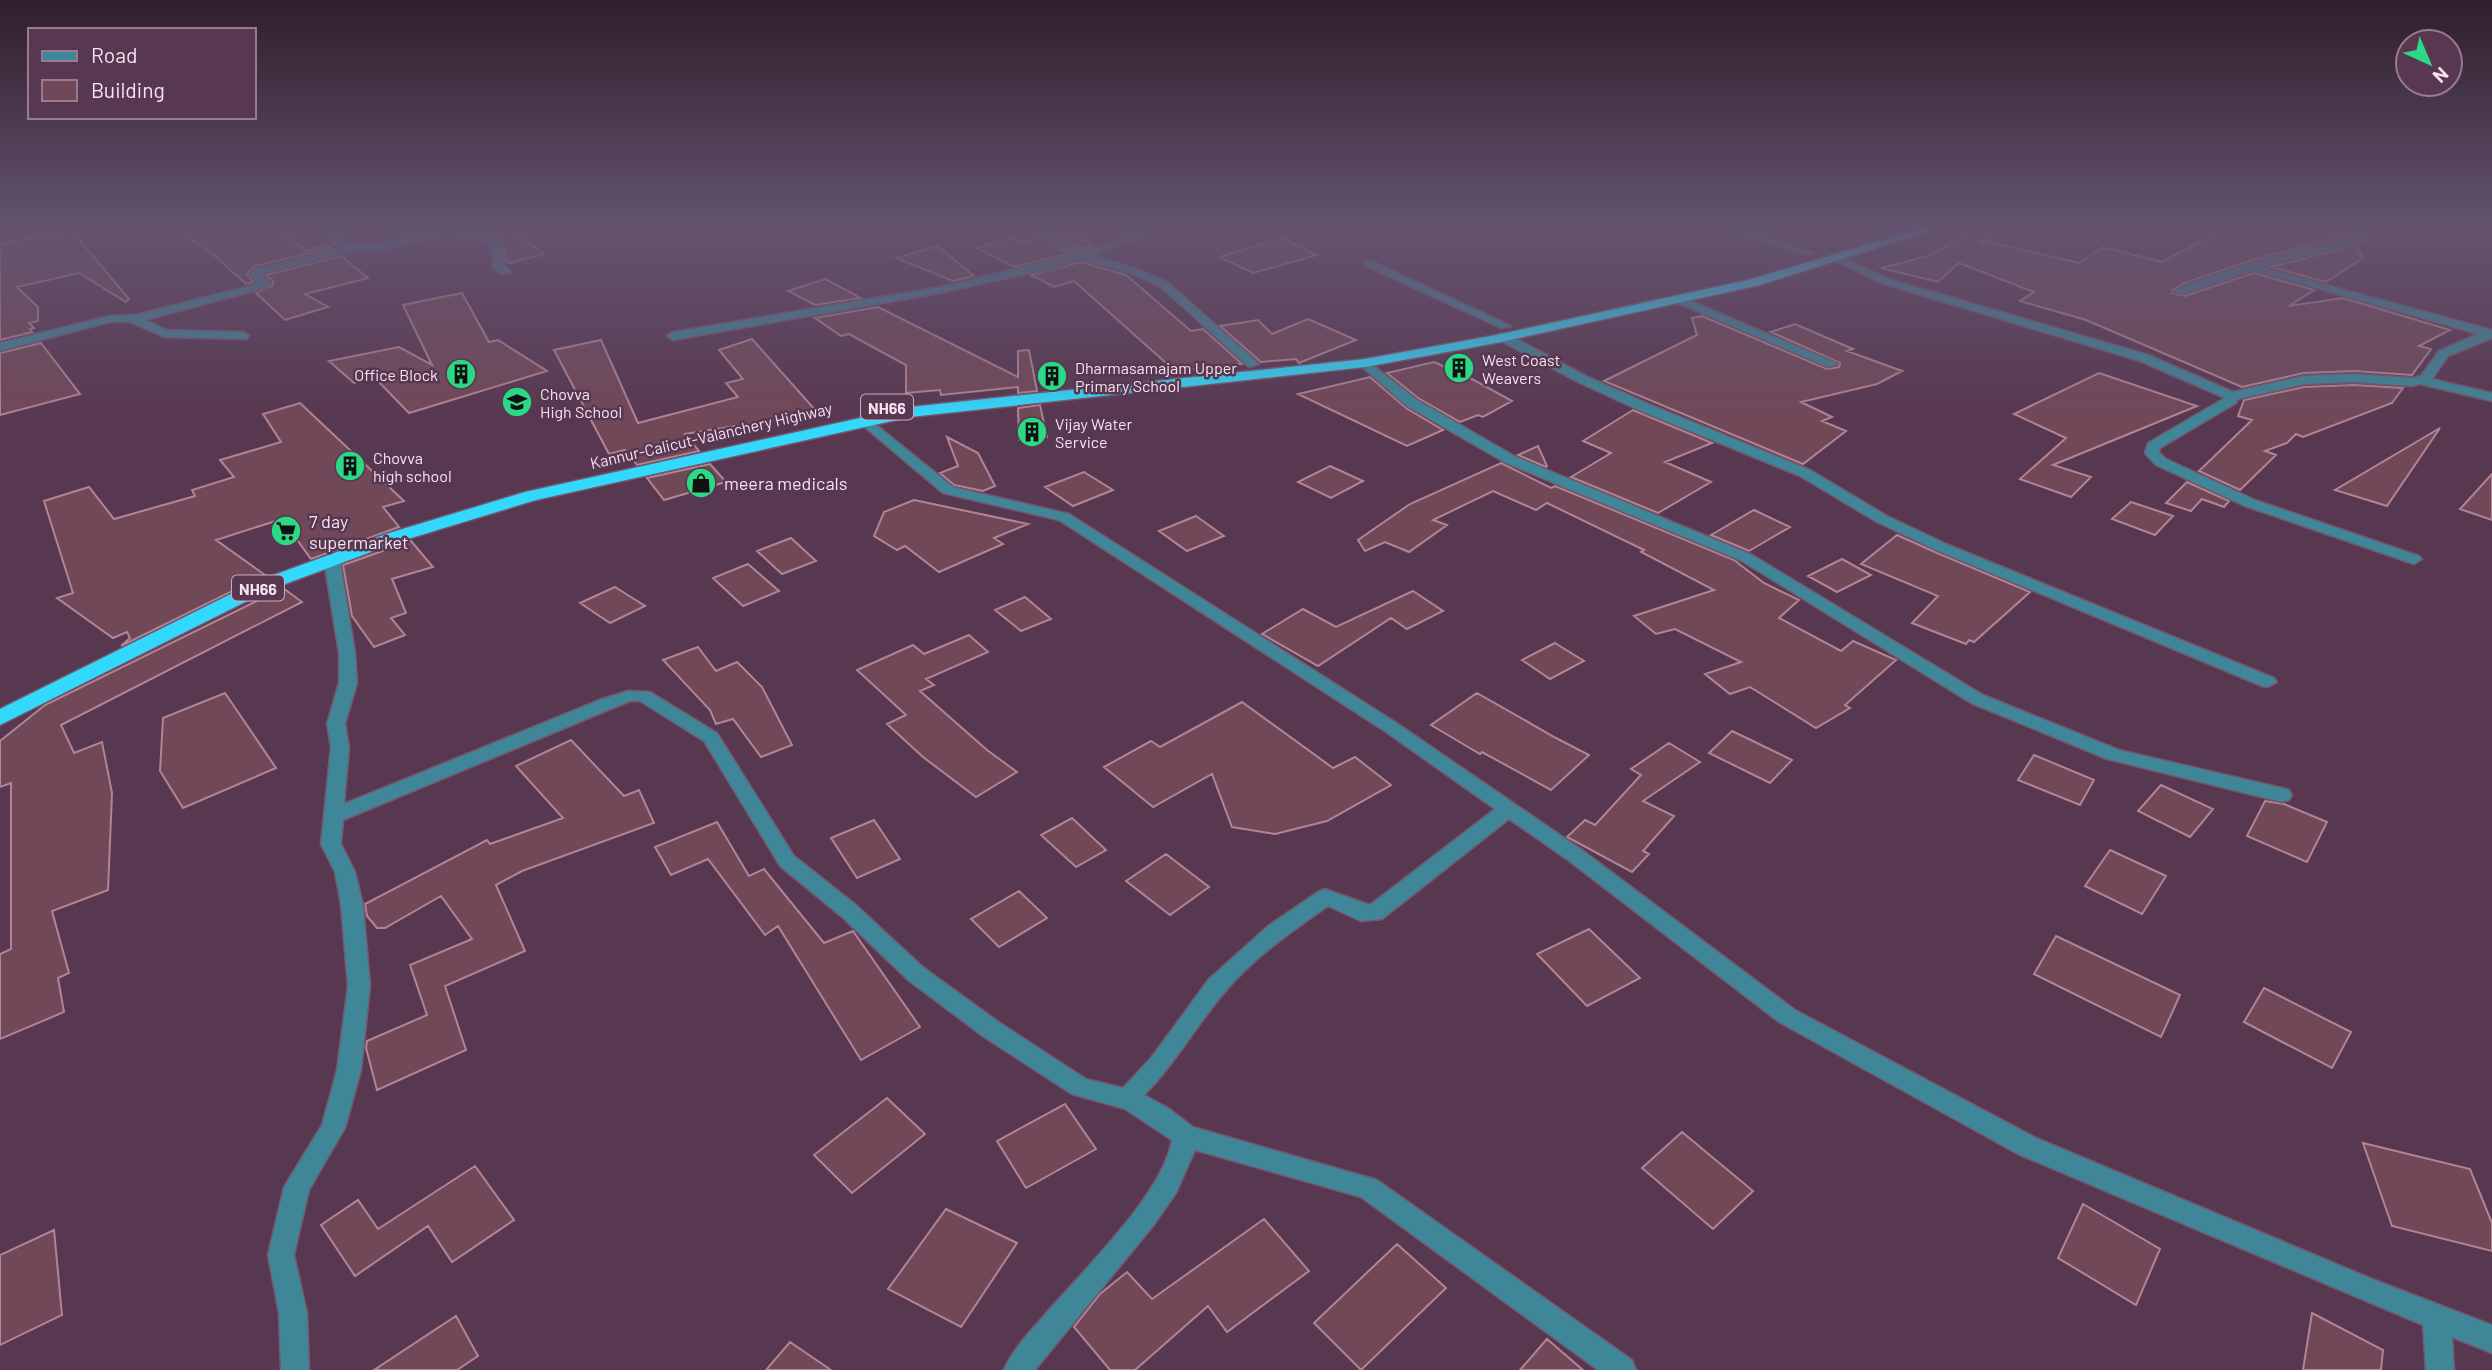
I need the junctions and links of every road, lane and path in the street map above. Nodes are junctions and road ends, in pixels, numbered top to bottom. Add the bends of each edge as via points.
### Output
1 (235, 293) edge
2 (923, 293) edge
3 (1174, 293) edge
4 (1426, 293) edge
5 (1665, 293) edge
6 (1703, 293) edge
7 (1925, 293) edge
8 (2342, 293) edge
9 (1680, 300) junction
10 (135, 319) junction
11 (1504, 332) junction
12 (2488, 333) edge
13 (243, 336) dead end
14 (673, 336) dead end
15 (0, 347) edge
16 (1365, 363) junction
17 (1832, 365) dead end
18 (1257, 369) junction
19 (2420, 380) junction
20 (2232, 396) junction
21 (2492, 397) edge
22 (865, 420) junction
23 (531, 496) junction
24 (2414, 559) dead end
25 (332, 561) junction
26 (2268, 682) dead end
27 (0, 718) edge
28 (2282, 795) dead end
29 (1509, 808) junction
30 (334, 816) junction
31 (1130, 1100) junction
32 (1185, 1136) junction
33 (2436, 1317) junction
34 (2492, 1339) edge
35 (295, 1370) edge
36 (1018, 1370) edge
37 (1622, 1370) edge
38 (2440, 1370) edge

1 - 10 street
2 - 14 street
3 - 18 street
4 - 11 street
5 - 11 highway, Kannur-Calicut-Valanchery Highway / NH66
6 - 9 highway, Kannur-Calicut-Valanchery Highway / NH66
7 - 20 street via 2144,358
8 - 12 street
9 - 11 highway, Kannur-Calicut-Valanchery Highway / NH66
9 - 17 street
10 - 13 street via 165,333
10 - 15 street via 109,319
11 - 16 highway, Kannur-Calicut-Valanchery Highway / NH66
11 - 18 highway, Kannur-Calicut-Valanchery Highway / NH66
11 - 26 street via 1584,380 1805,474 1941,547
12 - 19 street via 2449,348 2435,358 2426,378
16 - 18 highway, Kannur-Calicut-Valanchery Highway / NH66
16 - 28 street via 1412,403 1511,460 1747,558 1977,699 2114,755
18 - 22 highway, Kannur-Calicut-Valanchery Highway / NH66
18 - 23 highway, Kannur-Calicut-Valanchery Highway / NH66 via 871,409 591,472
19 - 20 street via 2304,380
19 - 21 street
20 - 24 street via 2153,446 2152,453 2161,462 2250,503
22 - 23 highway, Kannur-Calicut-Valanchery Highway / NH66
22 - 29 street via 948,490 1064,517
23 - 25 highway, Kannur-Calicut-Valanchery Highway / NH66
25 - 27 highway, Kannur-Calicut-Valanchery Highway / NH66 via 262,586
25 - 30 street via 348,683 336,724 340,747
29 - 31 street via 1376,913 1365,915 1325,897 1276,932 1217,985
29 - 33 street via 1787,1016 2027,1146
30 - 31 street via 608,703 644,696 711,737 787,861 916,974 1080,1087
30 - 35 street via 331,844 345,872 352,905 359,986 349,1070 333,1128 297,1187 281,1255 293,1313
31 - 32 street via 1157,1112
32 - 36 street via 1185,1152 1151,1207
32 - 37 street via 1368,1188
33 - 34 street
33 - 38 street

